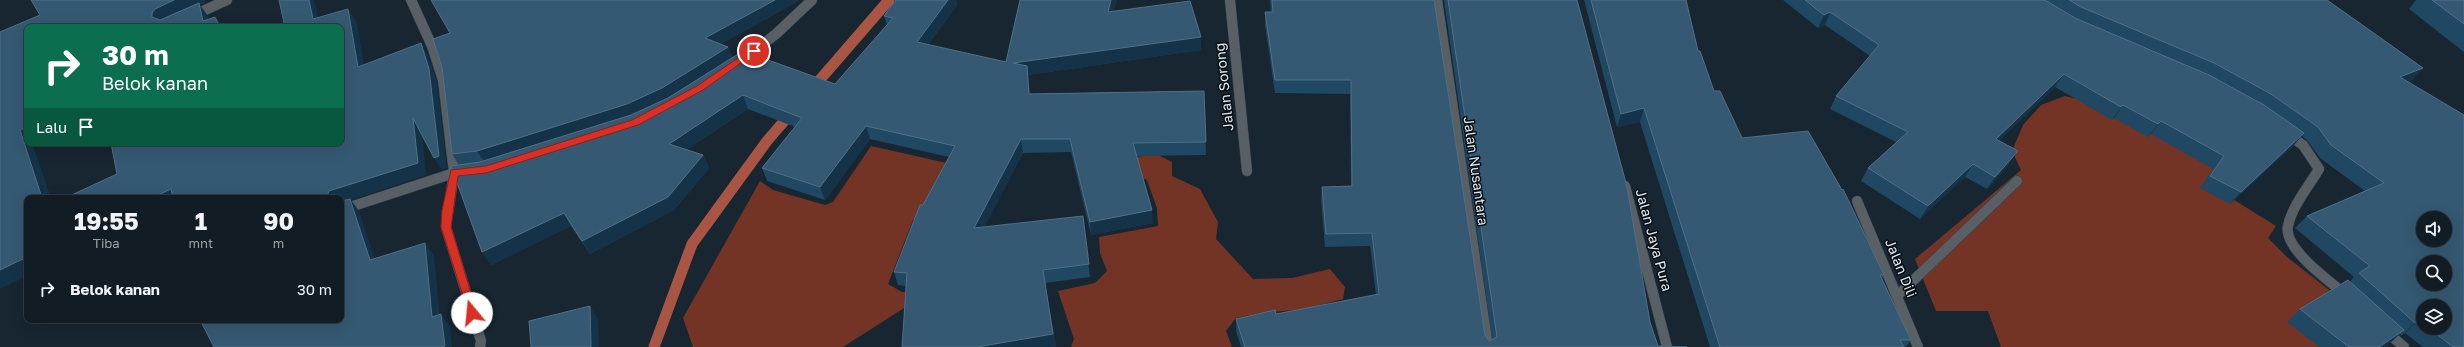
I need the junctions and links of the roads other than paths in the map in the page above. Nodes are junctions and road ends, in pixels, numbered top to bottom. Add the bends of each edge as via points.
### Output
1 (227, 0) edge
2 (411, 0) edge
3 (812, 0) edge
4 (1230, 0) edge
5 (1437, 0) edge
6 (175, 24) edge
7 (730, 68) edge
8 (2280, 129) edge
9 (480, 170) edge
10 (1247, 171) dead end
11 (454, 173) junction
12 (1623, 177) edge
13 (2017, 181) dead end
14 (1857, 201) dead end
15 (344, 209) edge
16 (1898, 296) junction
17 (2351, 300) edge
18 (2380, 326) edge
19 (480, 347) edge
20 (1488, 347) edge
21 (1667, 347) edge
22 (1918, 347) edge
23 (2404, 347) edge

1 - 6 street
2 - 11 street via 432,46 443,80
3 - 7 street via 776,34
4 - 10 street, Jalan Sorong
5 - 20 street, Jalan Nusantara
8 - 17 street via 2303,145 2319,169 2288,227 2290,240 2299,252
9 - 11 street
11 - 15 street
11 - 19 street via 446,227 481,341
12 - 21 street, Jalan Jaya Pura
13 - 16 street
14 - 16 street, Jalan Dili
16 - 22 street, Jalan Dili
18 - 23 street

